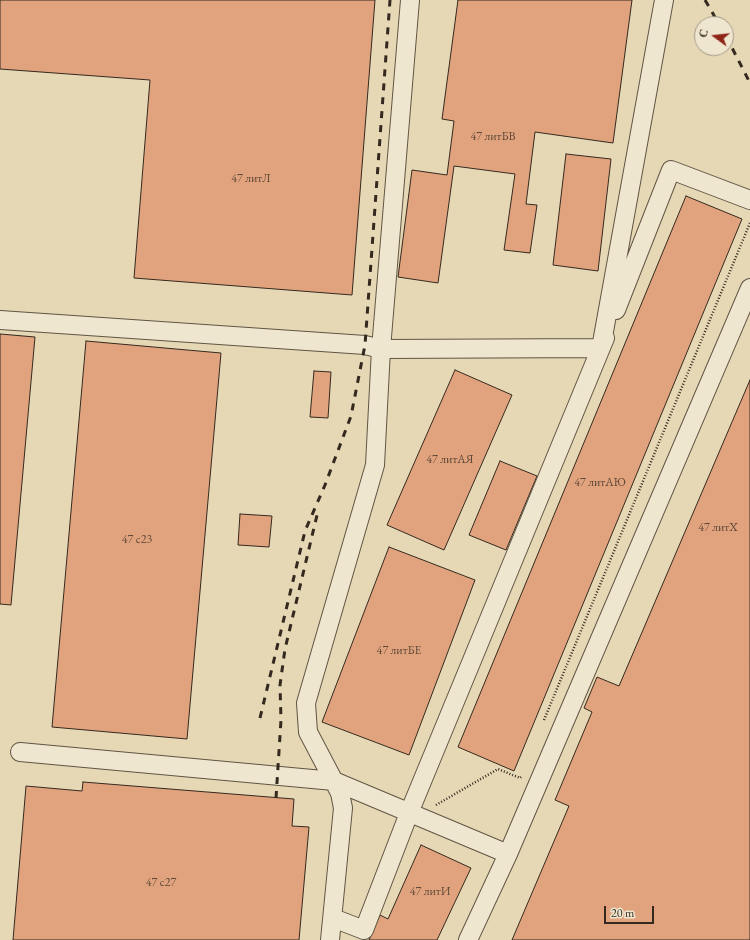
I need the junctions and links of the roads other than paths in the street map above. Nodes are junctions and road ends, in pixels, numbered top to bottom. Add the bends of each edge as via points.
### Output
1 (410, 0) edge
2 (664, 0) edge
3 (750, 200) edge
4 (750, 288) edge
5 (0, 320) edge
6 (601, 348) junction
7 (381, 349) junction
8 (20, 752) dead end
9 (334, 781) junction
10 (413, 814) junction
11 (508, 854) junction
12 (332, 918) junction
13 (330, 940) edge
14 (468, 940) edge

1 - 7 lane
2 - 6 lane
3 - 6 lane via 671,170
4 - 11 lane
5 - 7 lane via 365,345
6 - 7 lane
6 - 10 lane
7 - 9 lane via 375,465 306,703 308,732
8 - 9 lane
9 - 10 lane
9 - 12 lane via 343,808
10 - 11 lane
10 - 12 lane via 364,930
11 - 14 lane
12 - 13 lane

